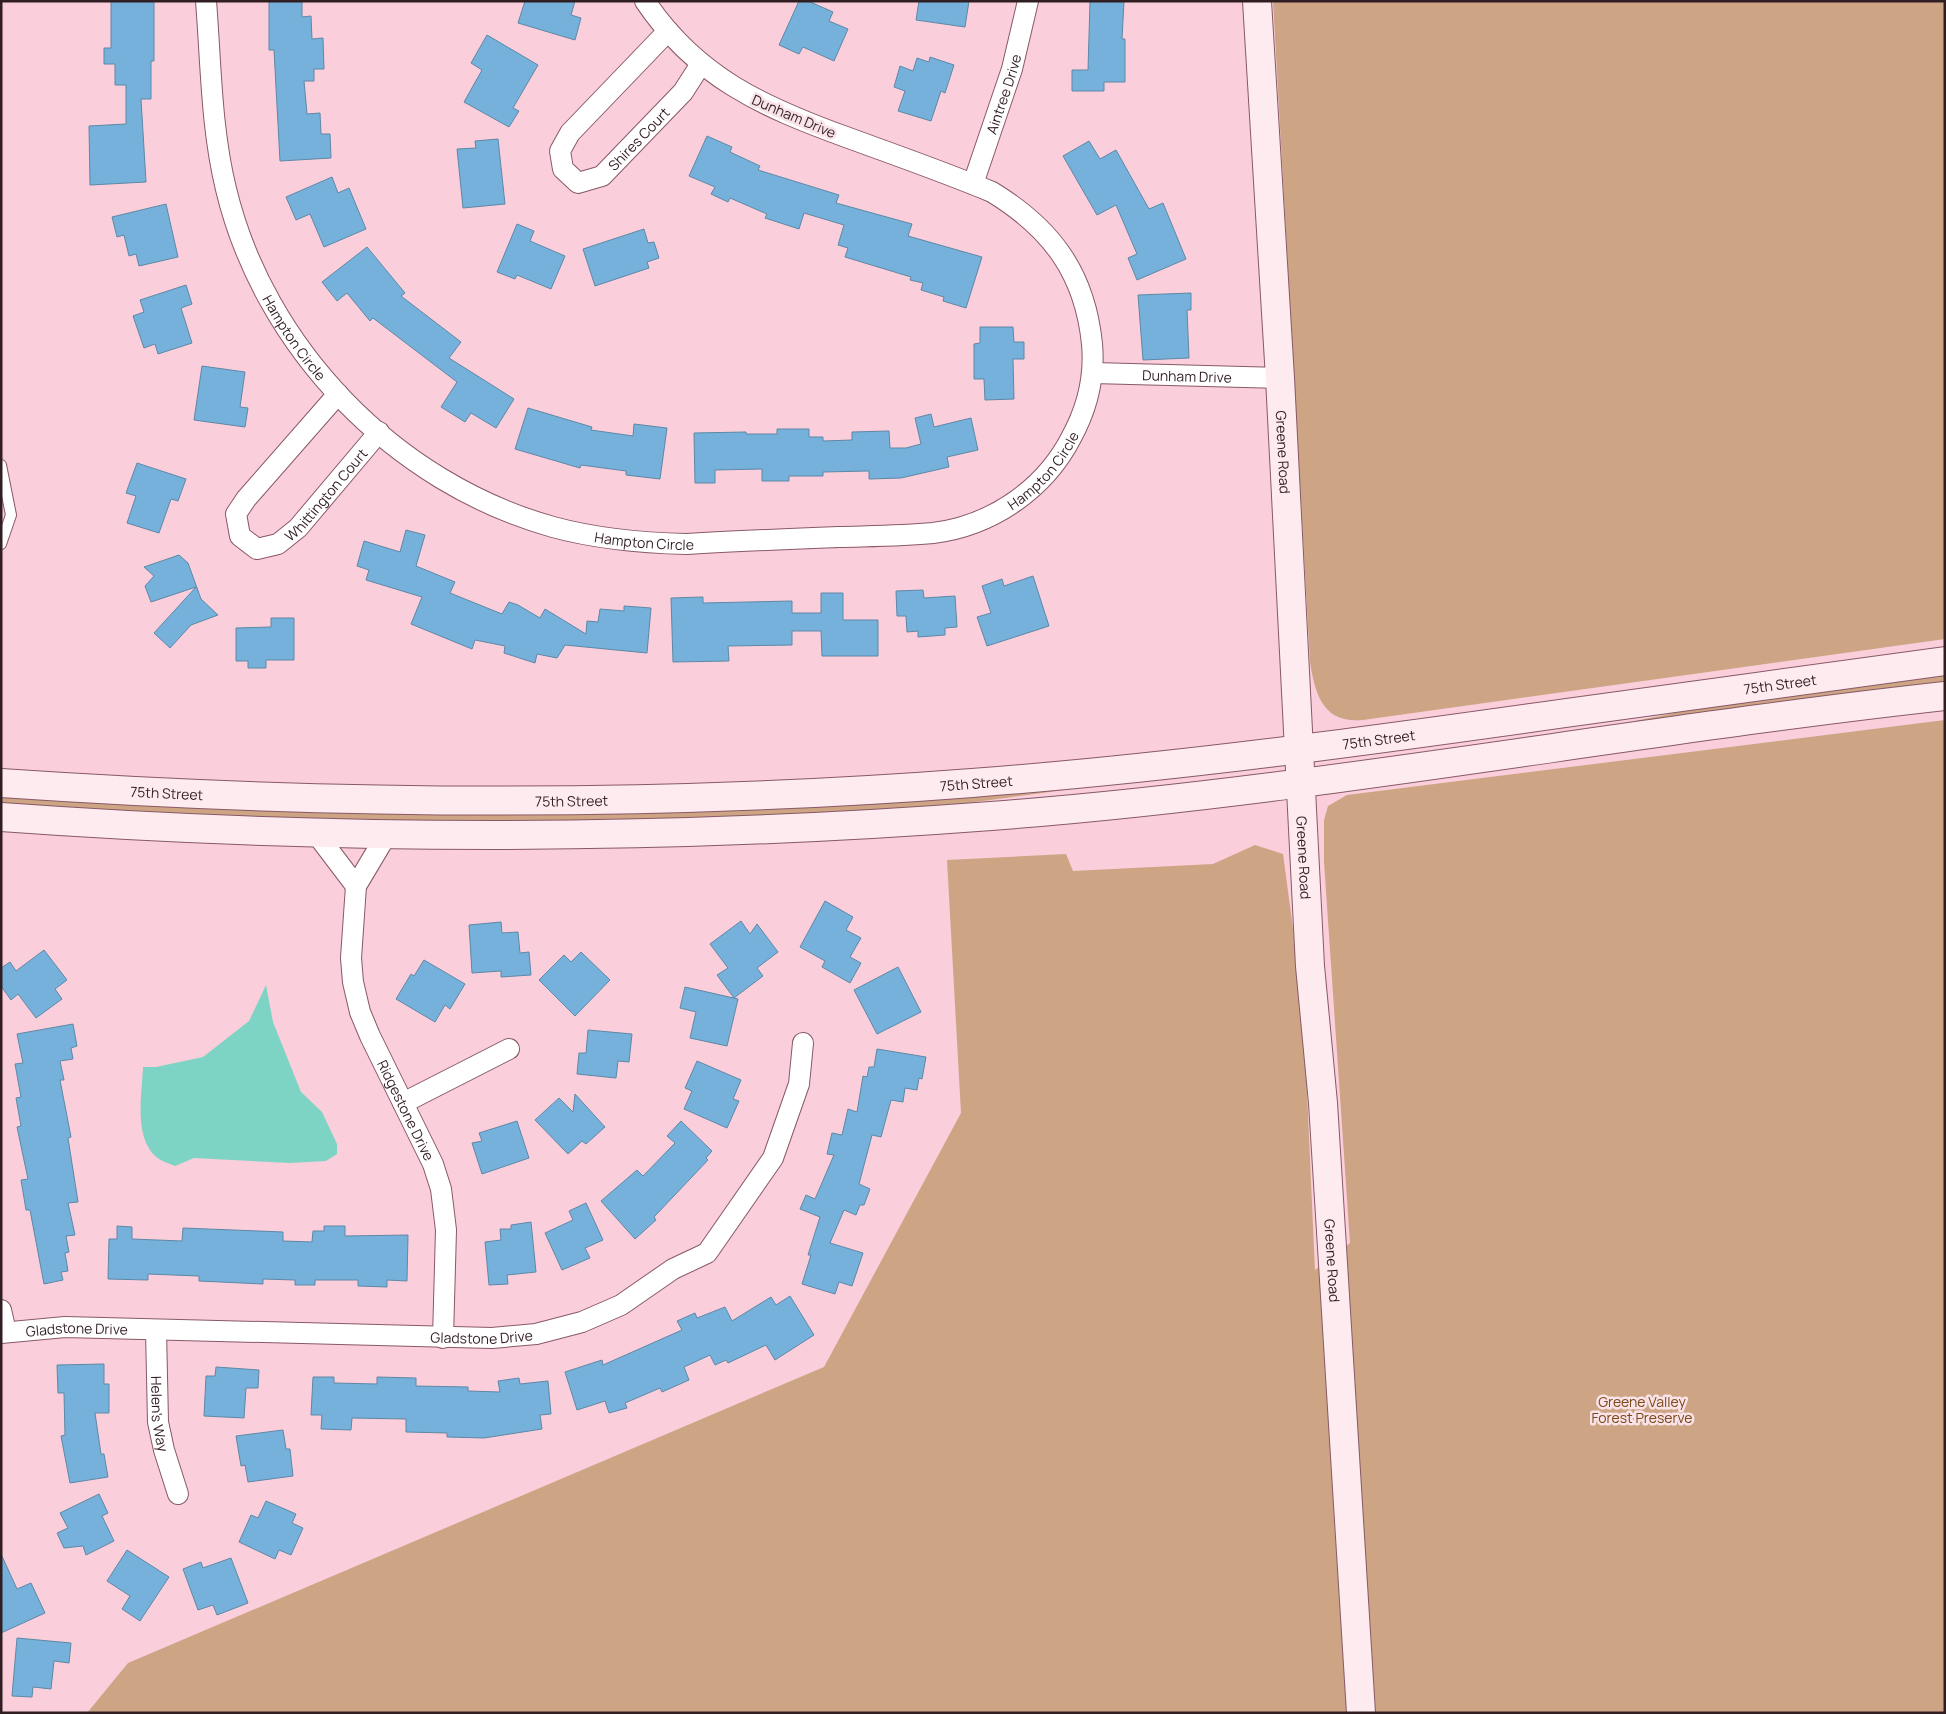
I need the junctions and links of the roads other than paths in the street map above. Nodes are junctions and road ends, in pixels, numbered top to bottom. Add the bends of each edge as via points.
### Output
1 (206, 1) edge
2 (645, 1) edge
3 (1028, 1) edge
4 (1257, 1) edge
5 (668, 31) junction
6 (701, 64) junction
7 (973, 184) junction
8 (1093, 373) junction
9 (1280, 378) junction
10 (338, 394) junction
11 (379, 432) junction
12 (1, 465) edge
13 (1, 544) edge
14 (1945, 661) edge
15 (1945, 696) edge
16 (1298, 750) junction
17 (1, 783) edge
18 (1300, 783) junction
19 (1, 817) edge
20 (315, 832) junction
21 (387, 834) junction
22 (356, 886) junction
23 (803, 1043) dead end
24 (509, 1049) dead end
25 (403, 1103) junction
26 (1, 1310) edge
27 (156, 1330) junction
28 (3, 1332) edge
29 (443, 1338) junction
30 (178, 1494) dead end
31 (1362, 1713) edge

1 - 10 street, Hampton Circle via 217,142 226,189 240,234 258,278 281,320 307,358
2 - 5 street, Dunham Drive
3 - 7 street, Aintree Drive via 1012,70
4 - 9 main road, Greene Road
5 - 6 street, Dunham Drive
5 - 6 street, Shires Court via 570,133 560,151 563,169 578,183 602,176 683,92
6 - 7 street, Dunham Drive via 743,94 785,115
7 - 8 street, Hampton Circle via 1016,207 1057,246 1083,296 1090,324
8 - 9 street, Dunham Drive
8 - 11 street, Hampton Circle via 1078,425 1048,473 1004,509 970,524 933,533 687,544 600,537 546,525 480,499 438,476
9 - 16 main road, Greene Road
10 - 11 street, Hampton Circle
10 - 11 street, Whittington Court via 246,499 236,514 240,536 257,549 278,544 298,528
12 - 13 lane via 11,515
14 - 16 main road, 75th Street
15 - 18 main road
16 - 17 main road, 75th Street via 969,784 682,798 464,802 352,800
16 - 18 main road, Greene Road
18 - 21 main road via 1002,815 845,825 610,834
18 - 31 main road, Greene Road
19 - 20 main road
20 - 21 main road
20 - 22 street
21 - 22 street, Ridgestone Drive
22 - 25 street, Ridgestone Drive via 353,982 360,1012
23 - 29 street, Gladstone Drive via 799,1084 773,1158 707,1253 673,1270 621,1305 582,1322 514,1337
24 - 25 street
25 - 29 street, Ridgestone Drive via 433,1164 441,1189 446,1230
26 - 28 street
27 - 28 street, Gladstone Drive via 65,1328
27 - 29 street, Gladstone Drive
27 - 30 street, Helen's Way via 158,1422

